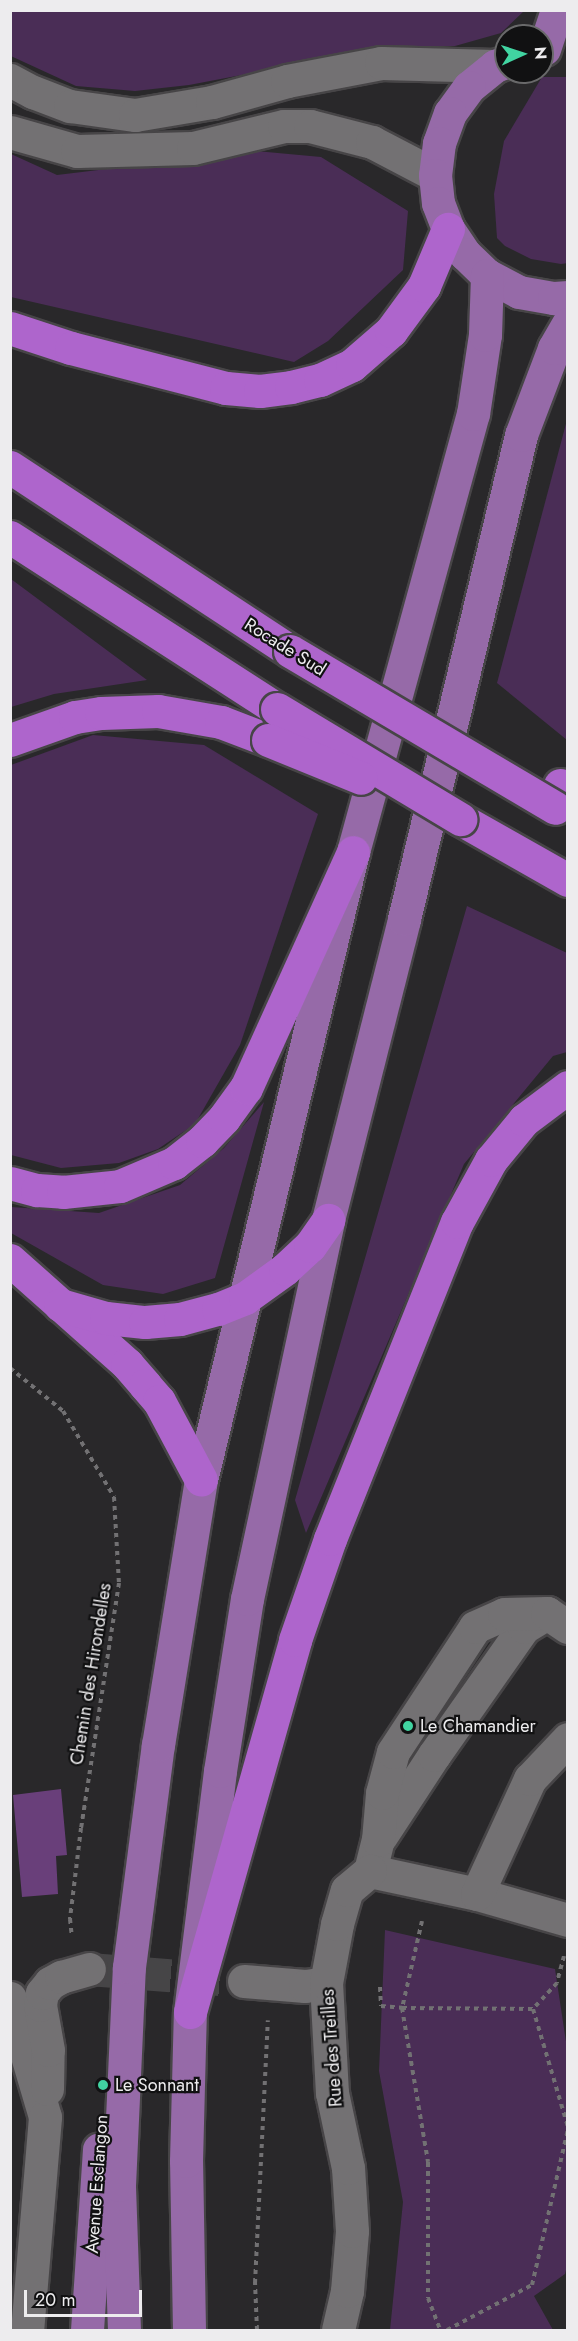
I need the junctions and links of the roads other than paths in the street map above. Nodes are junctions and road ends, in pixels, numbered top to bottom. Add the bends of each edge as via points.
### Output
1 (557, 10) edge
2 (554, 30) edge
3 (494, 64) edge
4 (494, 68) edge
5 (10, 80) edge
6 (10, 132) edge
7 (435, 175) junction
8 (448, 229) junction
9 (487, 275) junction
10 (567, 297) edge
11 (567, 324) edge
12 (10, 328) edge
13 (10, 466) edge
14 (10, 537) edge
15 (10, 740) edge
16 (562, 799) edge
17 (460, 819) junction
18 (353, 852) junction
19 (554, 872) edge
20 (567, 1087) edge
21 (10, 1182) edge
22 (328, 1220) junction
23 (10, 1260) edge
24 (245, 1298) junction
25 (60, 1305) junction
26 (201, 1480) junction
27 (557, 1620) edge
28 (567, 1739) edge
29 (370, 1871) junction
30 (477, 1894) junction
31 (566, 1936) edge
32 (129, 1967) junction
33 (89, 1969) tunnel mouth
34 (244, 1981) tunnel mouth
35 (326, 1983) junction
36 (10, 1998) edge
37 (190, 2012) junction
38 (45, 2117) junction
39 (27, 2331) edge
40 (87, 2331) edge
41 (124, 2331) edge
42 (189, 2331) edge
43 (338, 2331) edge

1 - 2 main road
3 - 5 street via 381,63 287,81 212,102 135,115 70,106
4 - 7 main road via 469,87 450,113 439,143
6 - 7 street via 77,151 192,148 284,126 310,126 372,142
7 - 8 main road via 438,203
8 - 9 main road via 465,254
8 - 12 highway via 424,286 392,331 352,365 320,380 291,387 260,391 226,388 70,348
9 - 10 main road via 519,292
9 - 18 main road via 485,335 473,414
11 - 22 main road via 521,435
13 - 16 highway, Rocade Sud, bridge via 290,651 407,721
14 - 17 highway, bridge via 277,709
15 - 17 highway, bridge via 101,712 158,711 221,722
17 - 19 highway
18 - 21 highway via 246,1088 202,1141 174,1163 120,1186 63,1192
18 - 24 main road
20 - 37 highway via 524,1120 491,1160 452,1233 330,1539 295,1640
22 - 24 highway via 310,1246
22 - 37 main road via 247,1599 220,1771
23 - 25 highway
24 - 25 highway via 180,1320 146,1322 106,1318
24 - 26 main road
25 - 26 highway via 146,1384
26 - 32 main road via 158,1745
27 - 29 street via 524,1627 378,1840
28 - 30 street via 530,1779
29 - 30 street
29 - 35 street, Rue des Treilles via 347,1890
30 - 31 street
32 - 40 main road, Avenue Esclangon via 103,2085
32 - 41 main road via 119,2185
33 - 38 street via 61,1977 42,1993 40,2005 48,2058
34 - 35 street via 305,1986
35 - 43 street, Rue des Treilles via 332,2093 348,2168 352,2230
36 - 38 street
37 - 42 main road via 186,2161
38 - 39 street

